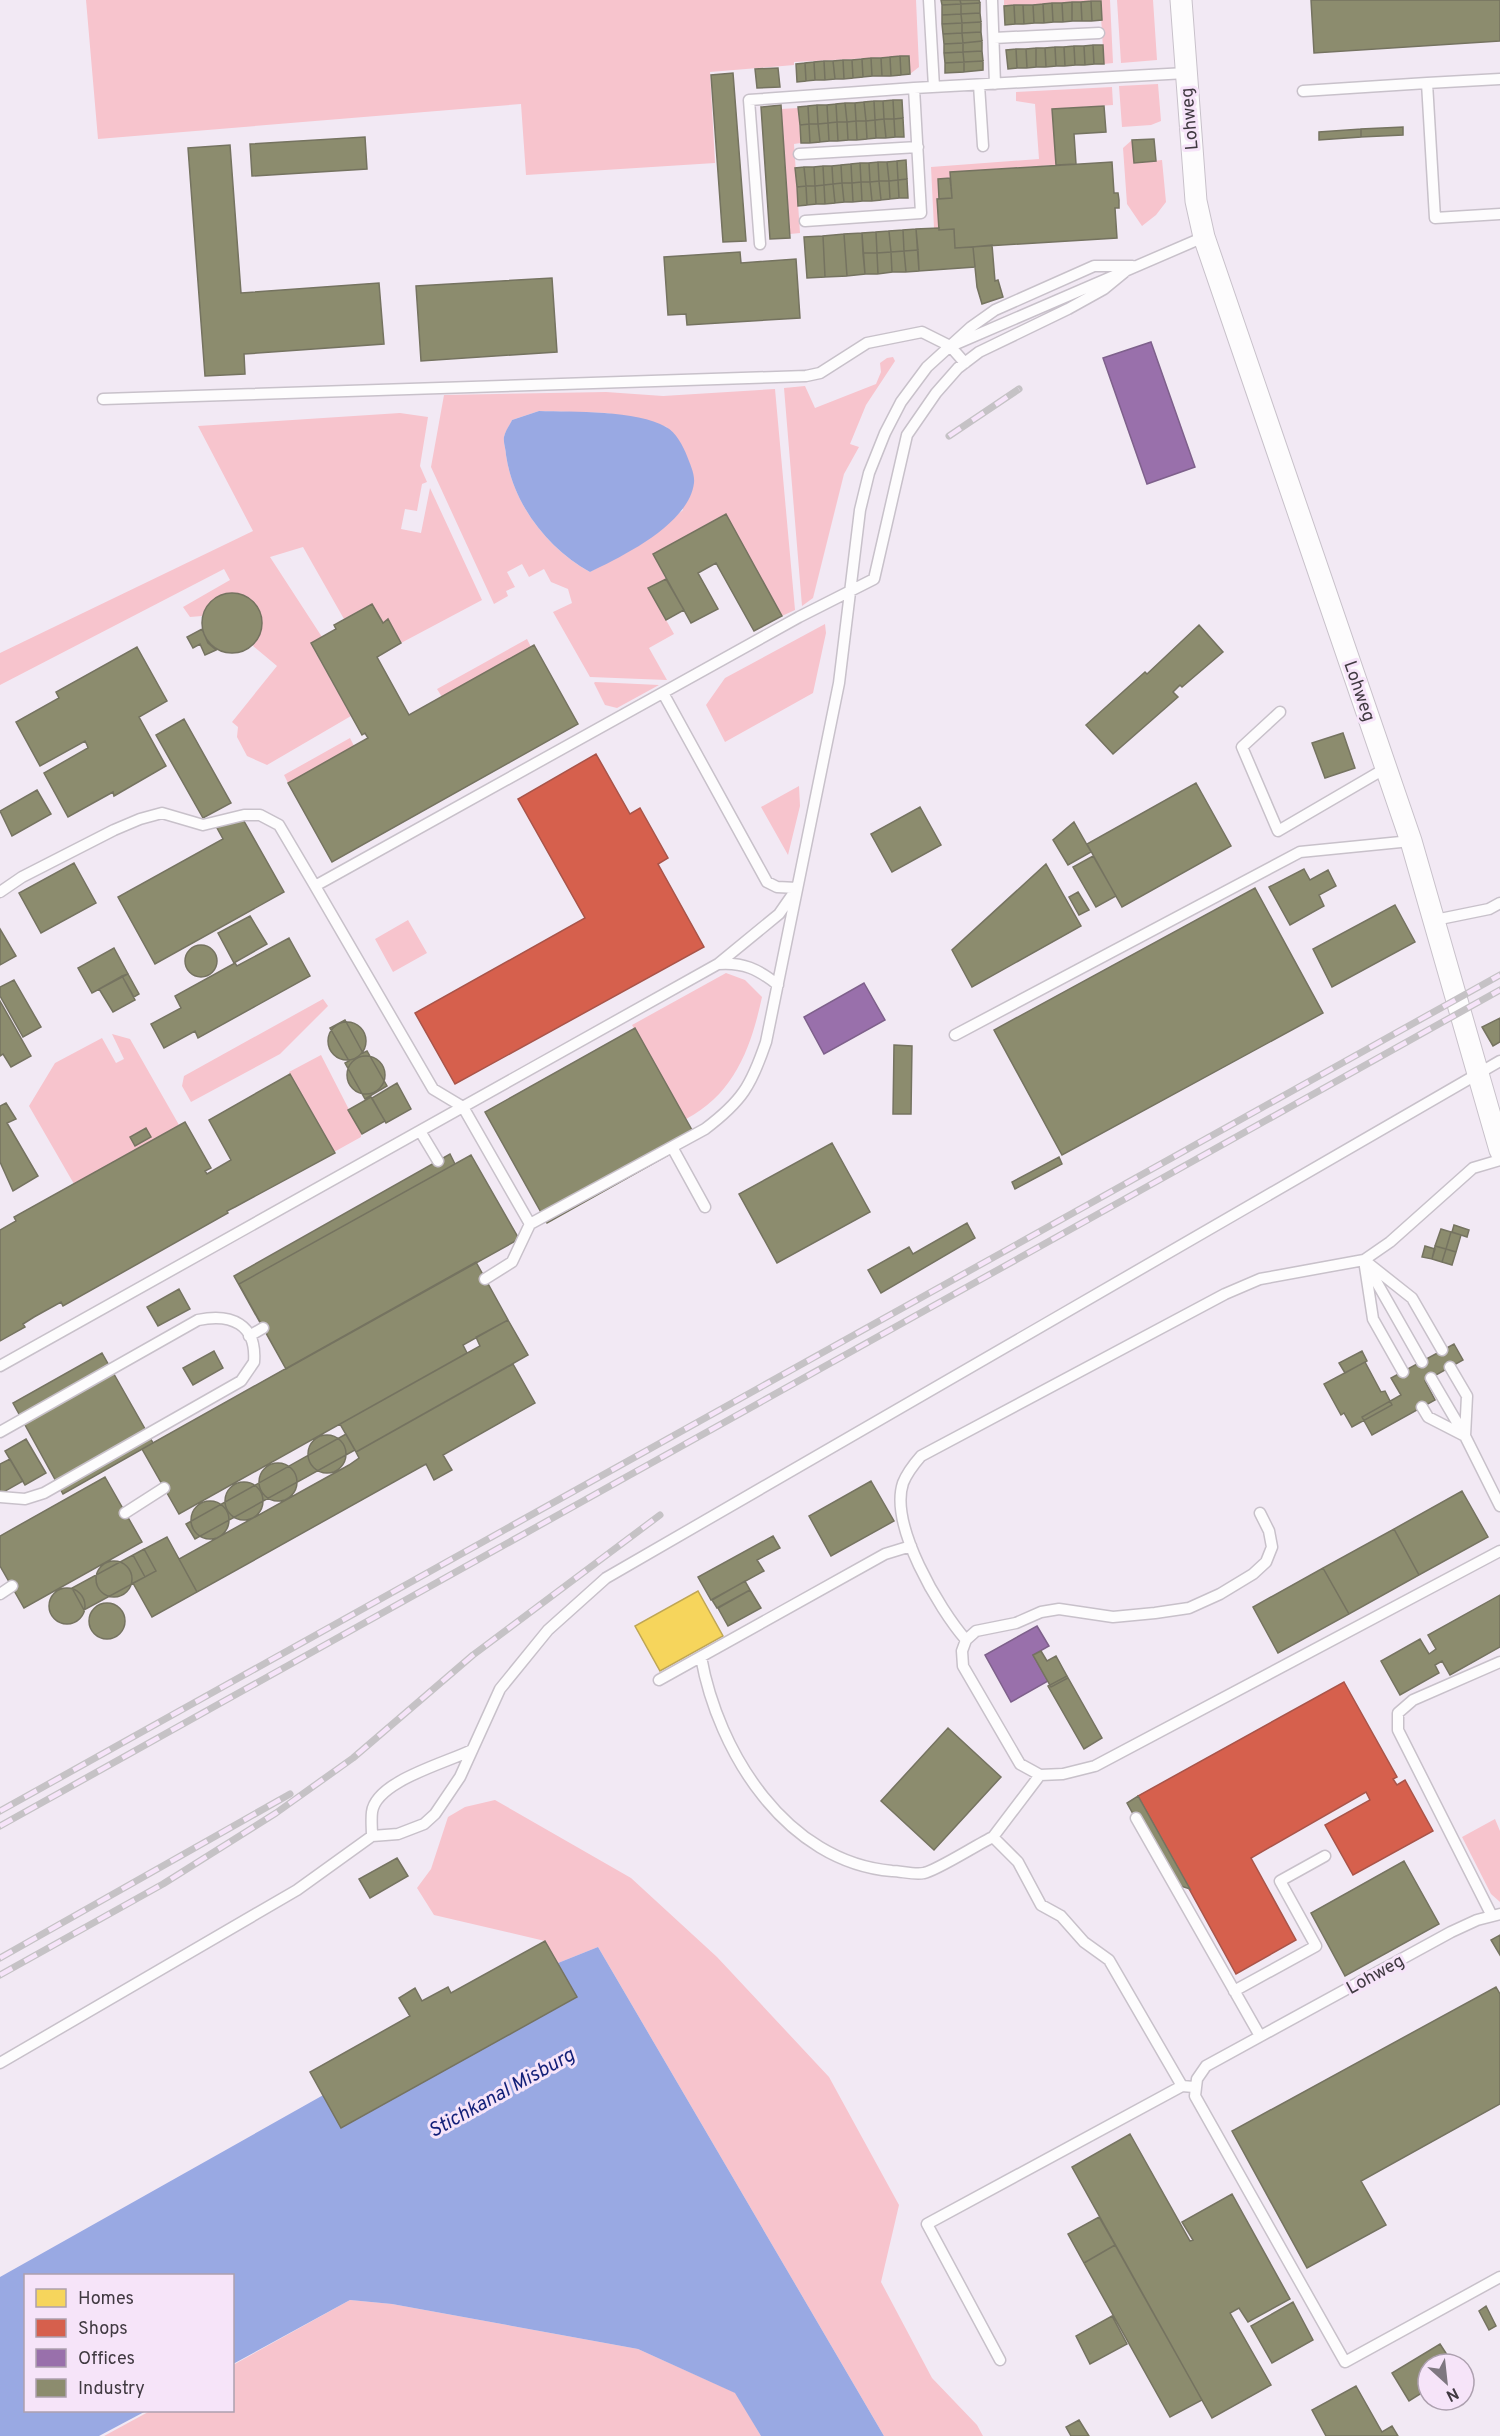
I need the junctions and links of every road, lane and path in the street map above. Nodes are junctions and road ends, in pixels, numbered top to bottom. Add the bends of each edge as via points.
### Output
1 (929, 0) edge
2 (992, 0) edge
3 (1181, 0) edge
4 (1099, 33) dead end
5 (994, 38) junction
6 (1185, 74) junction
7 (1500, 79) edge
8 (1427, 83) junction
9 (995, 84) junction
10 (979, 85) junction
11 (934, 87) junction
12 (914, 88) junction
13 (1303, 91) dead end
14 (982, 146) dead end
15 (918, 147) junction
16 (799, 154) dead end
17 (1500, 214) edge
18 (805, 221) dead end
19 (1204, 237) junction
20 (760, 244) dead end
21 (1132, 266) junction
22 (950, 346) junction
23 (964, 363) junction
24 (103, 399) dead end
25 (850, 590) junction
26 (663, 693) junction
27 (1280, 712) dead end
28 (1386, 768) junction
29 (1411, 841) junction
30 (315, 886) junction
31 (797, 888) junction
32 (0, 892) edge
33 (1500, 903) edge
34 (1435, 920) junction
35 (718, 964) junction
36 (778, 985) junction
37 (956, 1035) dead end
38 (1500, 1061) edge
39 (1478, 1075) junction
40 (464, 1107) junction
41 (420, 1131) junction
42 (672, 1147) junction
43 (1500, 1150) edge
44 (1500, 1160) edge
45 (438, 1161) dead end
46 (705, 1208) dead end
47 (530, 1224) junction
48 (1364, 1260) junction
49 (485, 1279) dead end
50 (263, 1328) dead end
51 (249, 1336) junction
52 (1442, 1350) dead end
53 (1422, 1362) dead end
54 (0, 1366) edge
55 (1450, 1366) dead end
56 (1403, 1372) dead end
57 (1431, 1378) dead end
58 (1422, 1407) dead end
59 (0, 1432) edge
60 (1465, 1436) junction
61 (164, 1488) dead end
62 (0, 1497) edge
63 (1500, 1506) edge
64 (125, 1513) dead end
65 (1260, 1513) dead end
66 (911, 1546) junction
67 (1500, 1551) edge
68 (12, 1587) dead end
69 (0, 1594) edge
70 (966, 1640) junction
71 (701, 1657) junction
72 (1500, 1662) edge
73 (659, 1680) dead end
74 (472, 1750) junction
75 (1040, 1775) junction
76 (1136, 1818) dead end
77 (372, 1836) junction
78 (993, 1837) junction
79 (1325, 1856) dead end
80 (1496, 1915) edge
81 (1234, 1991) junction
82 (1257, 2038) junction
83 (0, 2063) edge
84 (1182, 2086) junction
85 (1194, 2087) junction
86 (1500, 2277) edge
87 (1000, 2360) dead end

1 - 11 lane
2 - 5 lane
3 - 6 street, Lohweg
4 - 5 lane
5 - 9 lane
6 - 9 lane
6 - 19 street, Lohweg via 1196,201
7 - 8 lane
8 - 13 lane
8 - 17 lane via 1435,218
9 - 10 lane
10 - 11 lane
10 - 14 lane
11 - 12 lane
12 - 15 lane
12 - 20 lane via 749,100
15 - 16 lane
15 - 18 lane via 921,213
19 - 21 lane
19 - 28 street, Lohweg
21 - 22 lane
21 - 22 lane via 1094,266 995,310
21 - 23 lane via 1095,294
22 - 23 lane
22 - 24 lane via 922,332 888,337 867,343 820,373 806,376
22 - 25 lane via 927,367 901,402 885,433 860,510
23 - 25 lane via 936,393 907,435 874,579
25 - 26 lane
25 - 31 lane via 839,682
26 - 30 lane
26 - 31 lane via 767,882
27 - 28 lane via 1242,747 1278,831
28 - 29 street, Lohweg
29 - 34 street, Lohweg
29 - 37 lane via 1300,852
30 - 32 lane via 279,825 260,815 203,825 162,813 114,830
30 - 40 lane via 433,1089
31 - 35 lane via 779,914
31 - 36 lane
33 - 34 lane via 1489,909
34 - 39 street, Lohweg
35 - 36 lane via 750,967
35 - 40 lane
36 - 42 lane via 753,1080 731,1109
38 - 39 lane
39 - 43 street, Lohweg
39 - 74 lane via 606,1578 548,1630 500,1689
40 - 41 lane
40 - 47 lane
41 - 45 lane
41 - 54 lane
42 - 46 lane
42 - 47 lane
44 - 48 lane via 1473,1168 1390,1242
47 - 49 lane via 512,1262
48 - 52 lane via 1412,1298
48 - 53 lane
48 - 56 lane via 1373,1318
48 - 66 lane via 1260,1279 1226,1294 921,1456 903,1483 901,1499
50 - 51 lane
51 - 59 lane via 229,1318 198,1320
51 - 62 lane via 254,1362 242,1381 44,1493 25,1499
55 - 60 lane via 1467,1396
57 - 60 lane
58 - 60 lane via 1428,1417
60 - 63 lane
61 - 64 lane
65 - 70 lane via 1272,1547 1266,1562 1220,1594 1189,1608 1113,1617 1059,1609 976,1631
66 - 70 lane via 951,1622
66 - 71 lane via 885,1554
67 - 75 lane via 1095,1766
68 - 69 lane
70 - 75 lane via 963,1666 1020,1764
71 - 73 lane
71 - 78 lane via 715,1713 740,1758 770,1806 816,1846 839,1859 871,1869 924,1873
72 - 80 lane via 1413,1700 1398,1713 1398,1730
74 - 77 lane via 460,1777 424,1824 398,1834
74 - 77 lane via 394,1783 382,1793 372,1810
75 - 78 lane
76 - 81 lane
77 - 83 lane via 297,1890
78 - 84 lane via 1018,1862 1041,1905 1061,1917 1108,1960
79 - 81 lane via 1280,1881 1316,1946
80 - 82 lane, Lohweg via 1451,1932
81 - 82 lane
82 - 85 lane, Lohweg via 1206,2066
84 - 85 lane
84 - 87 lane via 927,2224
85 - 86 lane via 1195,2096 1345,2362

